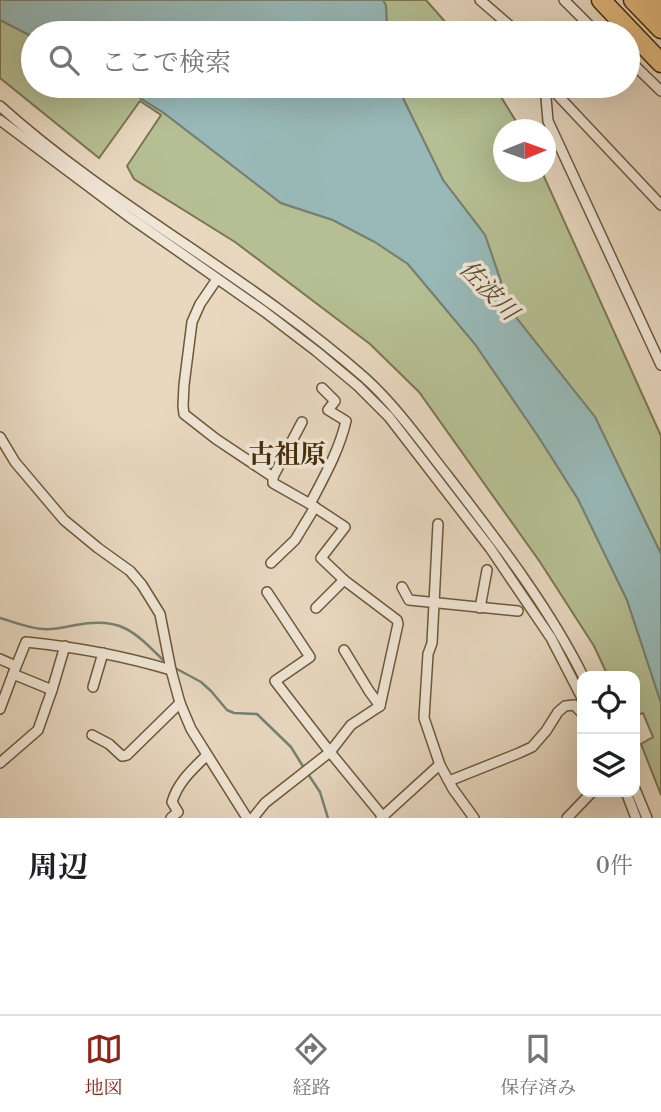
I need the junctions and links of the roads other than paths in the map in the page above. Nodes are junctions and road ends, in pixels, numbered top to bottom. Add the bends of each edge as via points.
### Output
1 (480, 0) edge
2 (564, 0) edge
3 (601, 0) edge
4 (633, 0) edge
5 (652, 0) edge
6 (661, 9) edge
7 (504, 21) edge
8 (585, 21) edge
9 (621, 21) edge
10 (661, 29) edge
11 (640, 41) edge
12 (661, 63) edge
13 (640, 71) edge
14 (661, 91) edge
15 (547, 98) edge
16 (558, 98) edge
17 (0, 106) edge
18 (0, 120) edge
19 (661, 205) edge
20 (217, 279) junction
21 (661, 365) edge
22 (322, 388) dead end
23 (302, 422) dead end
24 (0, 437) edge
25 (273, 477) junction
26 (312, 505) junction
27 (438, 524) dead end
28 (271, 563) dead end
29 (487, 570) dead end
30 (344, 580) junction
31 (402, 586) dead end
32 (267, 592) dead end
33 (434, 603) junction
34 (316, 608) dead end
35 (480, 608) junction
36 (519, 611) dead end
37 (65, 646) junction
38 (344, 650) dead end
39 (103, 653) junction
40 (0, 659) edge
41 (15, 670) junction
42 (171, 670) junction
43 (580, 671) edge
44 (93, 687) dead end
45 (577, 688) edge
46 (52, 690) junction
47 (180, 703) junction
48 (380, 706) junction
49 (577, 708) edge
50 (0, 709) edge
51 (92, 736) dead end
52 (330, 752) junction
53 (206, 756) junction
54 (0, 763) edge
55 (440, 765) junction
56 (449, 781) junction
57 (587, 797) edge
58 (627, 797) edge
59 (638, 797) edge
60 (382, 817) edge
61 (171, 818) edge
62 (250, 818) edge
63 (474, 818) edge
64 (567, 818) edge
65 (636, 818) edge
66 (647, 818) edge

1 - 7 street
2 - 8 street
3 - 9 highway
4 - 10 highway
5 - 6 highway
11 - 12 highway
13 - 14 street
15 - 21 street via 548,121
16 - 19 street
17 - 43 street via 59,155 296,322 367,379 474,510 535,594
18 - 20 street
20 - 25 street via 192,322 184,414
20 - 45 street via 316,351 389,417 524,597
22 - 26 street via 335,401 328,410 346,421
23 - 25 street
24 - 42 street via 64,520 130,570 142,585 160,614
25 - 26 street via 273,483
26 - 28 street via 295,540
26 - 30 street via 345,527 321,558
27 - 33 street
29 - 35 street
30 - 34 street
30 - 48 street via 397,620
31 - 33 street via 409,600
32 - 52 street via 310,657 275,681
33 - 35 street
33 - 55 street via 424,719
35 - 36 street
37 - 39 street
37 - 41 street via 26,642
37 - 46 street
38 - 48 street
39 - 42 street
39 - 44 street
40 - 41 street
41 - 46 street
41 - 50 street
42 - 47 street
46 - 54 street via 38,730
47 - 51 street via 127,755
47 - 53 street
48 - 52 street via 351,725
49 - 56 street via 565,706 558,712 532,747
52 - 60 street
52 - 62 street
53 - 61 street via 176,790 172,802 178,812
53 - 62 street
55 - 56 street
55 - 60 street
56 - 63 street
57 - 64 street
58 - 65 street
59 - 66 street

